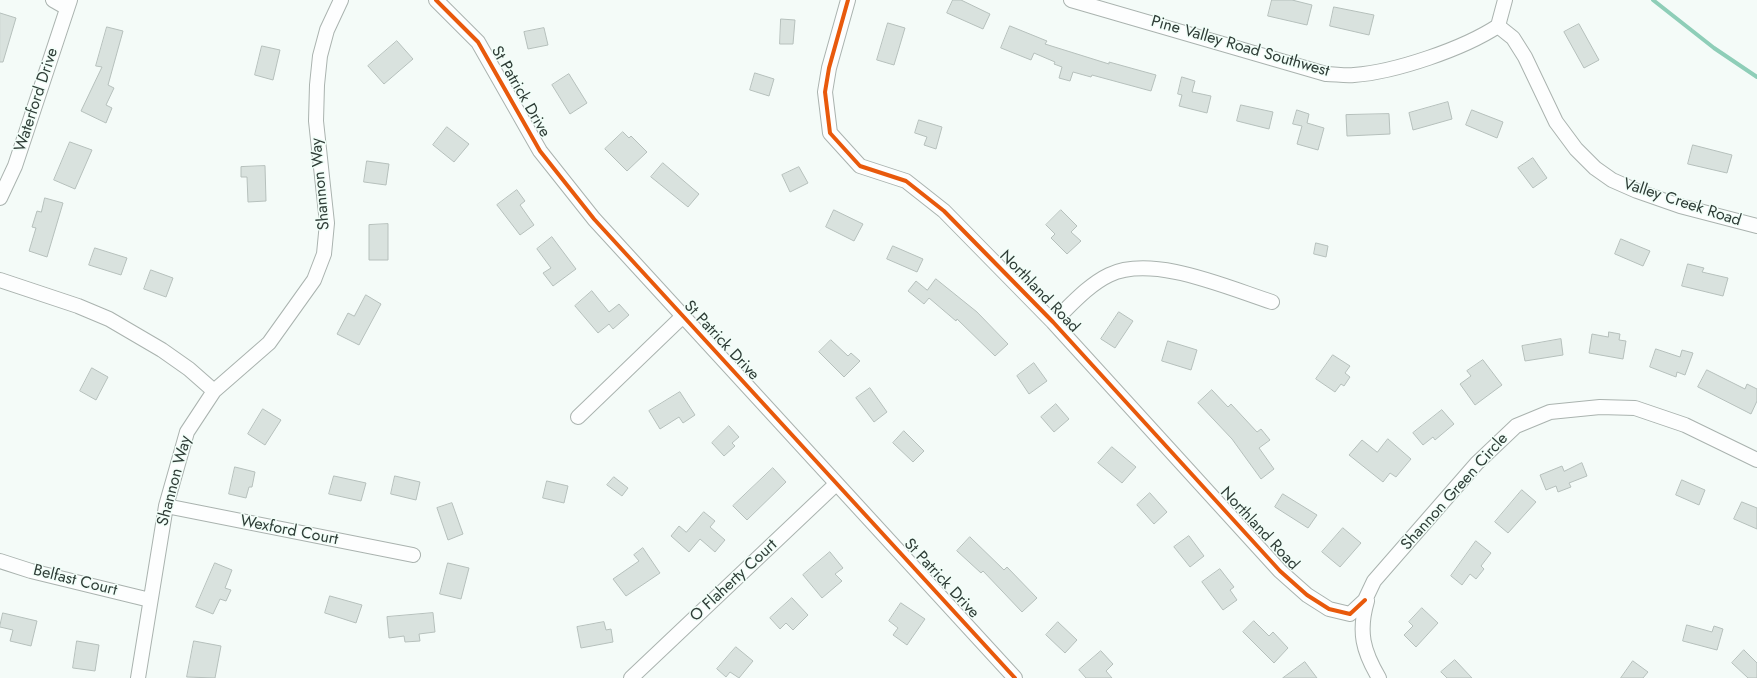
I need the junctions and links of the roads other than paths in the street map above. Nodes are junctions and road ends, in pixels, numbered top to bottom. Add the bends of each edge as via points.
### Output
1 (53, 0) edge
2 (341, 0) edge
3 (436, 0) edge
4 (848, 0) edge
5 (1071, 0) edge
6 (1505, 0) edge
7 (68, 4) edge
8 (1498, 26) junction
9 (0, 198) edge
10 (1757, 226) edge
11 (0, 280) edge
12 (1272, 302) dead end
13 (683, 316) junction
14 (1053, 322) junction
15 (214, 391) junction
16 (578, 417) dead end
17 (1757, 460) edge
18 (836, 484) junction
19 (166, 506) junction
20 (413, 555) dead end
21 (0, 561) edge
22 (150, 600) junction
23 (1365, 600) junction
24 (1011, 677) edge
25 (138, 678) edge
26 (631, 678) edge
27 (1379, 678) edge

1 - 7 street
2 - 15 street, Shannon Way via 327,30 317,85 316,121 327,223 324,254 314,280 269,343
3 - 13 street, St Patrick Drive via 478,42 540,151 594,219
4 - 14 street, Northland Road via 825,92 830,133 860,166 906,181 944,211
5 - 8 street, Pine Valley Road Southwest via 1326,74 1352,76 1379,72 1447,51 1484,36
6 - 8 street
7 - 9 street, Waterford Drive via 15,166
8 - 10 street, Valley Creek Road via 1513,38 1525,57 1556,122 1576,149 1595,168 1612,180 1637,191 1680,206
11 - 15 street via 109,319 162,350
12 - 14 street via 1157,268 1136,268 1110,275 1086,290
13 - 16 street
13 - 18 street, St Patrick Drive
14 - 23 street, Northland Road via 1280,571 1307,595 1329,609 1350,614
15 - 19 street, Shannon Way via 187,432
17 - 23 street, Shannon Green Circle via 1685,425 1635,408 1600,407 1550,412 1516,426 1477,463 1374,581
18 - 24 street, St Patrick Drive
18 - 26 street, O Flaherty Court
19 - 20 street, Wexford Court
19 - 22 street, Shannon Way
21 - 22 street, Belfast Court
22 - 25 street, Shannon Way
23 - 27 street, Shannon Green Circle via 1367,601 1363,616 1362,642 1368,660

